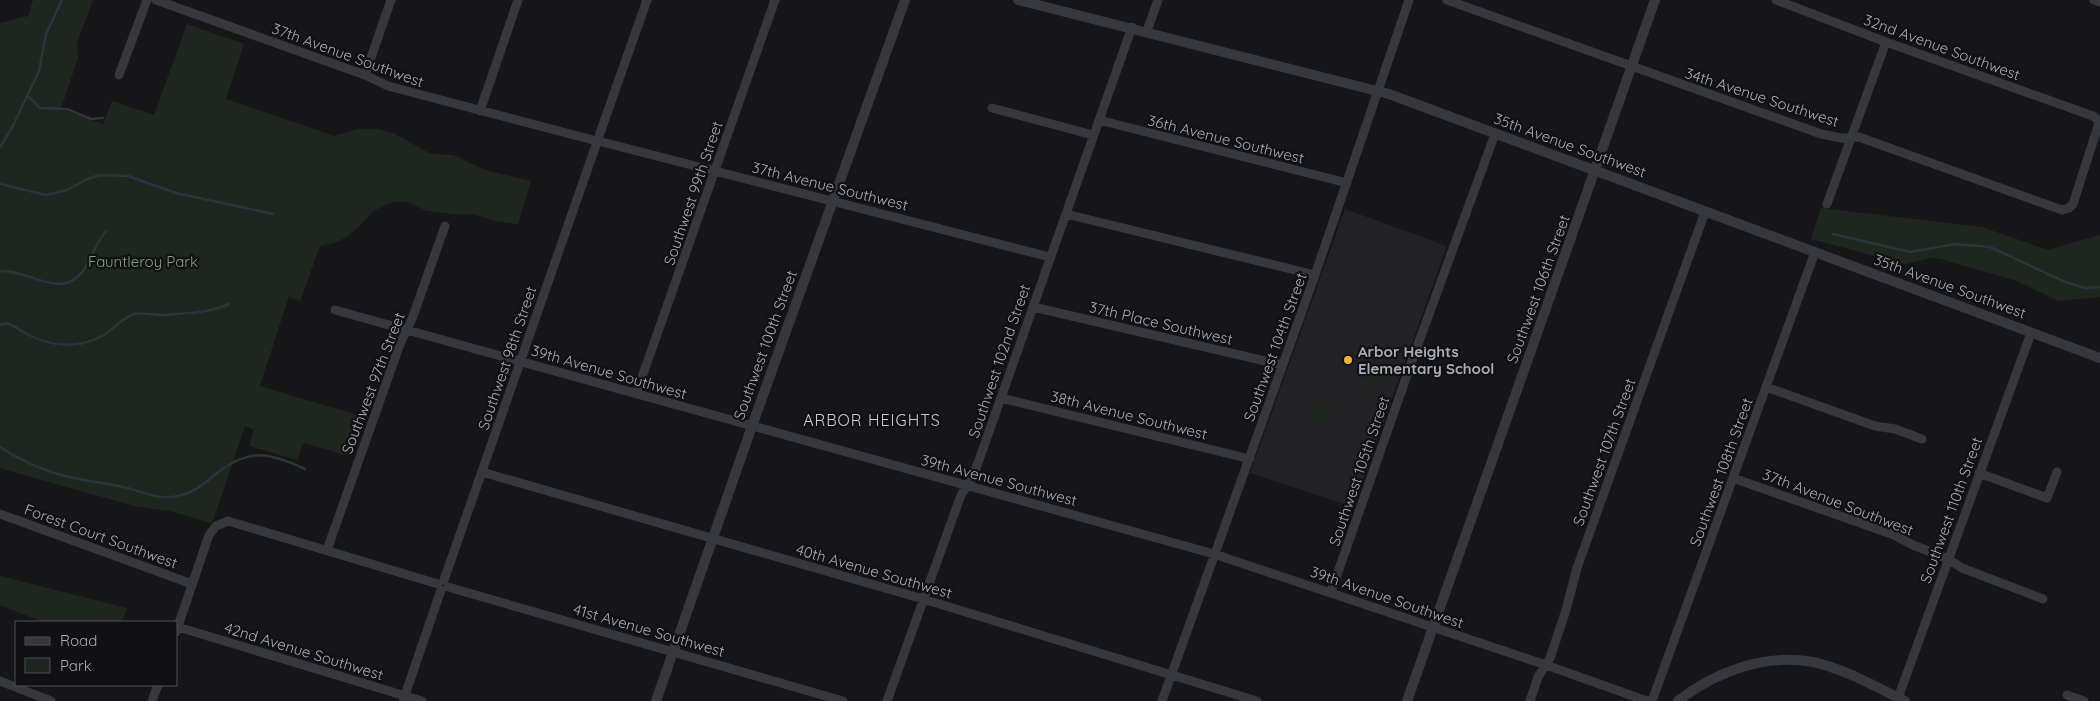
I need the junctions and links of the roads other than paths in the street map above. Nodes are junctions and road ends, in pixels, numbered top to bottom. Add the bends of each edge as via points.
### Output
1 (147, 0) edge
2 (156, 0) edge
3 (391, 0) edge
4 (518, 0) edge
5 (646, 0) edge
6 (775, 0) edge
7 (905, 0) edge
8 (1018, 0) edge
9 (1158, 0) edge
10 (1409, 0) edge
11 (1448, 0) edge
12 (1656, 0) edge
13 (1776, 0) edge
14 (2094, 0) edge
15 (2100, 2) edge
16 (1132, 28) junction
17 (1147, 31) junction
18 (1886, 42) junction
19 (1632, 68) junction
20 (119, 75) dead end
21 (365, 75) junction
22 (1378, 90) junction
23 (992, 108) dead end
24 (480, 111) junction
25 (1099, 120) junction
26 (1495, 134) junction
27 (1093, 135) junction
28 (1851, 138) junction
29 (598, 140) junction
30 (1596, 170) junction
31 (715, 171) junction
32 (1347, 183) junction
33 (834, 201) junction
34 (1827, 204) dead end
35 (2069, 208) joint
36 (1705, 212) junction
37 (1066, 214) junction
38 (445, 226) dead end
39 (1815, 252) junction
40 (1050, 257) junction
41 (1315, 276) junction
42 (1033, 307) junction
43 (335, 310) dead end
44 (406, 331) junction
45 (2031, 333) junction
46 (2100, 358) edge
47 (521, 361) junction
48 (1282, 365) junction
49 (1766, 388) junction
50 (636, 394) junction
51 (1001, 398) junction
52 (752, 426) junction
53 (1922, 439) dead end
54 (1250, 459) junction
55 (482, 472) junction
56 (2057, 472) dead end
57 (1979, 473) junction
58 (1733, 478) junction
59 (967, 485) junction
60 (0, 514) edge
61 (714, 538) junction
62 (326, 550) junction
63 (1214, 554) junction
64 (1948, 559) junction
65 (192, 584) junction
66 (443, 585) junction
67 (1330, 592) junction
68 (923, 599) junction
69 (2043, 599) dead end
70 (178, 626) edge
71 (1433, 627) junction
72 (178, 629) edge
73 (674, 652) junction
74 (1546, 665) junction
75 (1171, 674) junction
76 (0, 681) edge
77 (158, 686) edge
78 (2067, 695) dead end
79 (404, 698) edge
80 (1902, 699) edge
81 (51, 701) edge
82 (152, 701) edge
83 (422, 701) edge
84 (656, 701) edge
85 (843, 701) edge
86 (886, 701) edge
87 (1162, 701) edge
88 (1257, 701) edge
89 (1407, 701) edge
90 (1530, 701) edge
91 (1648, 701) edge
92 (1652, 701) edge
93 (1678, 701) edge
94 (2084, 701) edge

1 - 20 street
2 - 21 street, 37th Avenue Southwest
3 - 21 street
4 - 24 street
5 - 29 street, Southwest 98th Street
6 - 31 street, Southwest 99th Street
7 - 33 street, Southwest 100th Street
8 - 16 street, 35th Avenue Southwest
9 - 17 street
10 - 22 street, Southwest 104th Street
11 - 19 street, 34th Avenue Southwest
12 - 19 street, Southwest 106th Street
13 - 18 street, 32nd Avenue Southwest
14 - 15 street
16 - 17 street, 35th Avenue Southwest
16 - 25 street, Southwest 102nd Street
17 - 22 street, 35th Avenue Southwest
18 - 28 street
18 - 35 street, 32nd Avenue Southwest via 2098,120 2073,204
19 - 28 street, 34th Avenue Southwest via 1822,134
19 - 30 street, Southwest 106th Street
21 - 24 street, 37th Avenue Southwest via 388,86
22 - 26 street, 35th Avenue Southwest
22 - 32 street, Southwest 104th Street
23 - 27 street
24 - 29 street, 37th Avenue Southwest
25 - 27 street, Southwest 102nd Street
25 - 32 street, 36th Avenue Southwest
26 - 30 street, 35th Avenue Southwest
26 - 67 street, Southwest 105th Street
27 - 37 street, Southwest 102nd Street
28 - 34 street
28 - 35 street, 34th Avenue Southwest via 1859,137 2062,210
29 - 31 street, 37th Avenue Southwest
29 - 47 street, Southwest 98th Street
30 - 36 street, 35th Avenue Southwest
30 - 71 street, Southwest 106th Street
31 - 33 street, 37th Avenue Southwest
31 - 50 street, Southwest 99th Street
32 - 41 street, Southwest 104th Street
33 - 40 street, 37th Avenue Southwest
33 - 52 street, Southwest 100th Street
36 - 39 street, 35th Avenue Southwest
36 - 74 street, Southwest 107th Street via 1576,568 1566,610
37 - 40 street, Southwest 102nd Street
37 - 41 street
38 - 44 street, Southwest 97th Street
39 - 45 street, 35th Avenue Southwest
39 - 49 street, Southwest 108th Street
40 - 42 street, Southwest 102nd Street
41 - 48 street, Southwest 104th Street
42 - 48 street, 37th Place Southwest
42 - 51 street, Southwest 102nd Street
43 - 44 street, 39th Avenue Southwest
44 - 47 street, 39th Avenue Southwest
44 - 62 street, Southwest 97th Street
45 - 46 street, 35th Avenue Southwest
45 - 57 street, Southwest 110th Street
47 - 50 street, 39th Avenue Southwest
47 - 55 street, Southwest 98th Street
48 - 54 street, Southwest 104th Street
49 - 53 street
49 - 58 street, Southwest 108th Street
50 - 52 street, 39th Avenue Southwest
51 - 54 street, 38th Avenue Southwest
51 - 59 street, Southwest 102nd Street via 973,477
52 - 59 street, 39th Avenue Southwest
52 - 61 street, Southwest 100th Street
54 - 63 street, Southwest 104th Street
55 - 61 street, 40th Avenue Southwest
55 - 66 street, Southwest 98th Street
56 - 57 street via 2047,498
57 - 64 street, Southwest 110th Street
58 - 64 street, 37th Avenue Southwest via 1894,535
58 - 92 street, Southwest 108th Street
59 - 63 street, 39th Avenue Southwest
59 - 68 street, Southwest 102nd Street
60 - 65 street, Forest Court Southwest
61 - 68 street, 40th Avenue Southwest
61 - 73 street, Southwest 100th Street
62 - 65 street, 41st Avenue Southwest via 228,521 216,526 209,535
62 - 66 street, 41st Avenue Southwest
63 - 67 street, 39th Avenue Southwest
63 - 75 street, Southwest 104th Street
64 - 69 street, 37th Avenue Southwest via 1962,568
64 - 80 street, Southwest 110th Street
65 - 70 street
66 - 73 street, 41st Avenue Southwest
66 - 79 street, Southwest 98th Street
67 - 71 street, 39th Avenue Southwest
68 - 75 street, 40th Avenue Southwest
68 - 86 street, Southwest 102nd Street
71 - 74 street, 39th Avenue Southwest
71 - 89 street, Southwest 106th Street
72 - 79 street, 42nd Avenue Southwest
73 - 84 street, Southwest 100th Street
73 - 85 street, 41st Avenue Southwest
74 - 90 street, Southwest 107th Street via 1538,676
74 - 91 street, 39th Avenue Southwest
75 - 87 street, Southwest 104th Street
75 - 88 street, 40th Avenue Southwest
76 - 81 street
77 - 82 street
78 - 94 street
79 - 83 street, 42nd Avenue Southwest
80 - 93 street via 1829,667 1813,662 1778,660 1725,673

